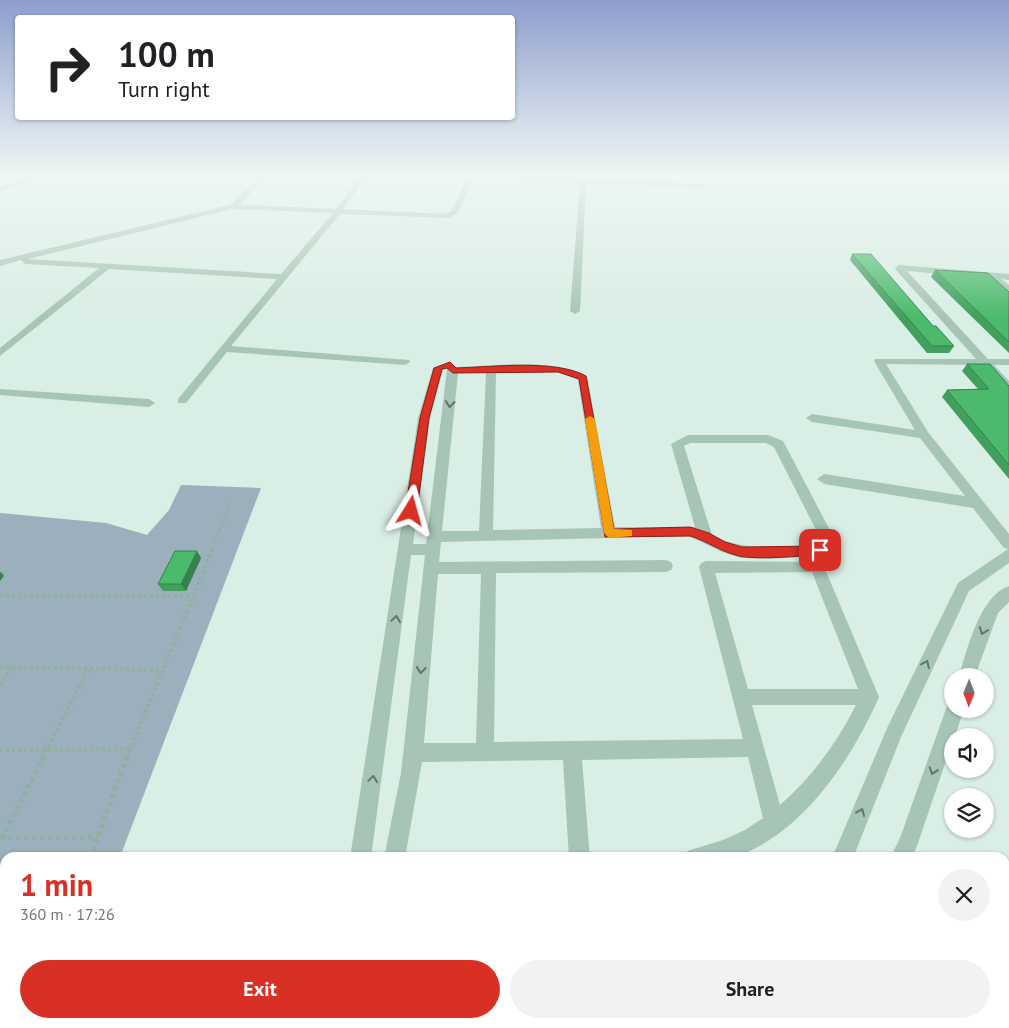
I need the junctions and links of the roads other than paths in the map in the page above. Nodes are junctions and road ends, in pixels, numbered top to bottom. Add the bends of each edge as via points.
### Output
1 (174, 221) edge
2 (330, 221) edge
3 (581, 221) edge
4 (11, 260) junction
5 (0, 262) edge
6 (107, 266) junction
7 (991, 276) junction
8 (283, 277) junction
9 (1009, 277) edge
10 (1009, 290) edge
11 (575, 311) dead end
12 (224, 350) junction
13 (0, 353) edge
14 (405, 362) dead end
15 (983, 362) junction
16 (1009, 362) edge
17 (453, 370) junction
18 (491, 370) junction
19 (1009, 388) edge
20 (0, 392) edge
21 (182, 401) dead end
22 (149, 403) dead end
23 (812, 418) dead end
24 (924, 435) junction
25 (824, 479) dead end
26 (975, 503) junction
27 (609, 533) junction
28 (486, 536) junction
29 (705, 536) junction
30 (434, 543) junction
31 (1009, 544) edge
32 (406, 549) junction
33 (1009, 555) edge
34 (666, 566) dead end
35 (431, 568) junction
36 (488, 568) junction
37 (1009, 592) edge
38 (970, 668) edge
39 (742, 697) junction
40 (870, 697) junction
41 (952, 718) edge
42 (755, 748) junction
43 (572, 749) junction
44 (485, 750) junction
45 (414, 753) junction
46 (774, 825) junction
47 (361, 852) edge
48 (396, 852) edge
49 (580, 852) edge
50 (720, 852) edge
51 (844, 852) edge
52 (903, 852) edge

1 - 4 street
2 - 8 street
3 - 11 street
4 - 5 street
4 - 6 street
6 - 8 street
6 - 13 street
7 - 9 street
7 - 10 street
7 - 15 street via 899,268
8 - 12 street
12 - 14 street
12 - 21 street
15 - 16 street
15 - 19 street
15 - 24 street via 878,361
17 - 18 street
17 -> 30 street
17 - 32 street via 450,365 442,366 435,376 424,418
18 - 27 street via 558,369 583,378
18 - 28 street
20 - 22 street
23 - 24 street
24 - 26 street
25 - 26 street
26 - 31 street
27 - 28 street
27 - 29 street via 690,532
28 - 30 street
29 - 29 street via 721,546 742,552 820,550 827,544 825,534 779,444 768,439 688,439 677,444
30 - 32 street
30 - 35 street
47 -> 32 street
51 -> 33 street via 894,732 963,587
34 - 36 street
35 - 36 street
35 -> 45 street
36 - 44 street
37 -> 38 street via 991,609
39 - 40 street
39 - 40 street via 706,567 817,566
39 - 42 street
40 - 46 street via 834,761
41 -> 52 street
42 - 43 street
42 - 46 street
43 - 44 street
43 - 49 street
44 - 45 street
45 - 48 street via 405,817
46 - 50 street via 751,840

